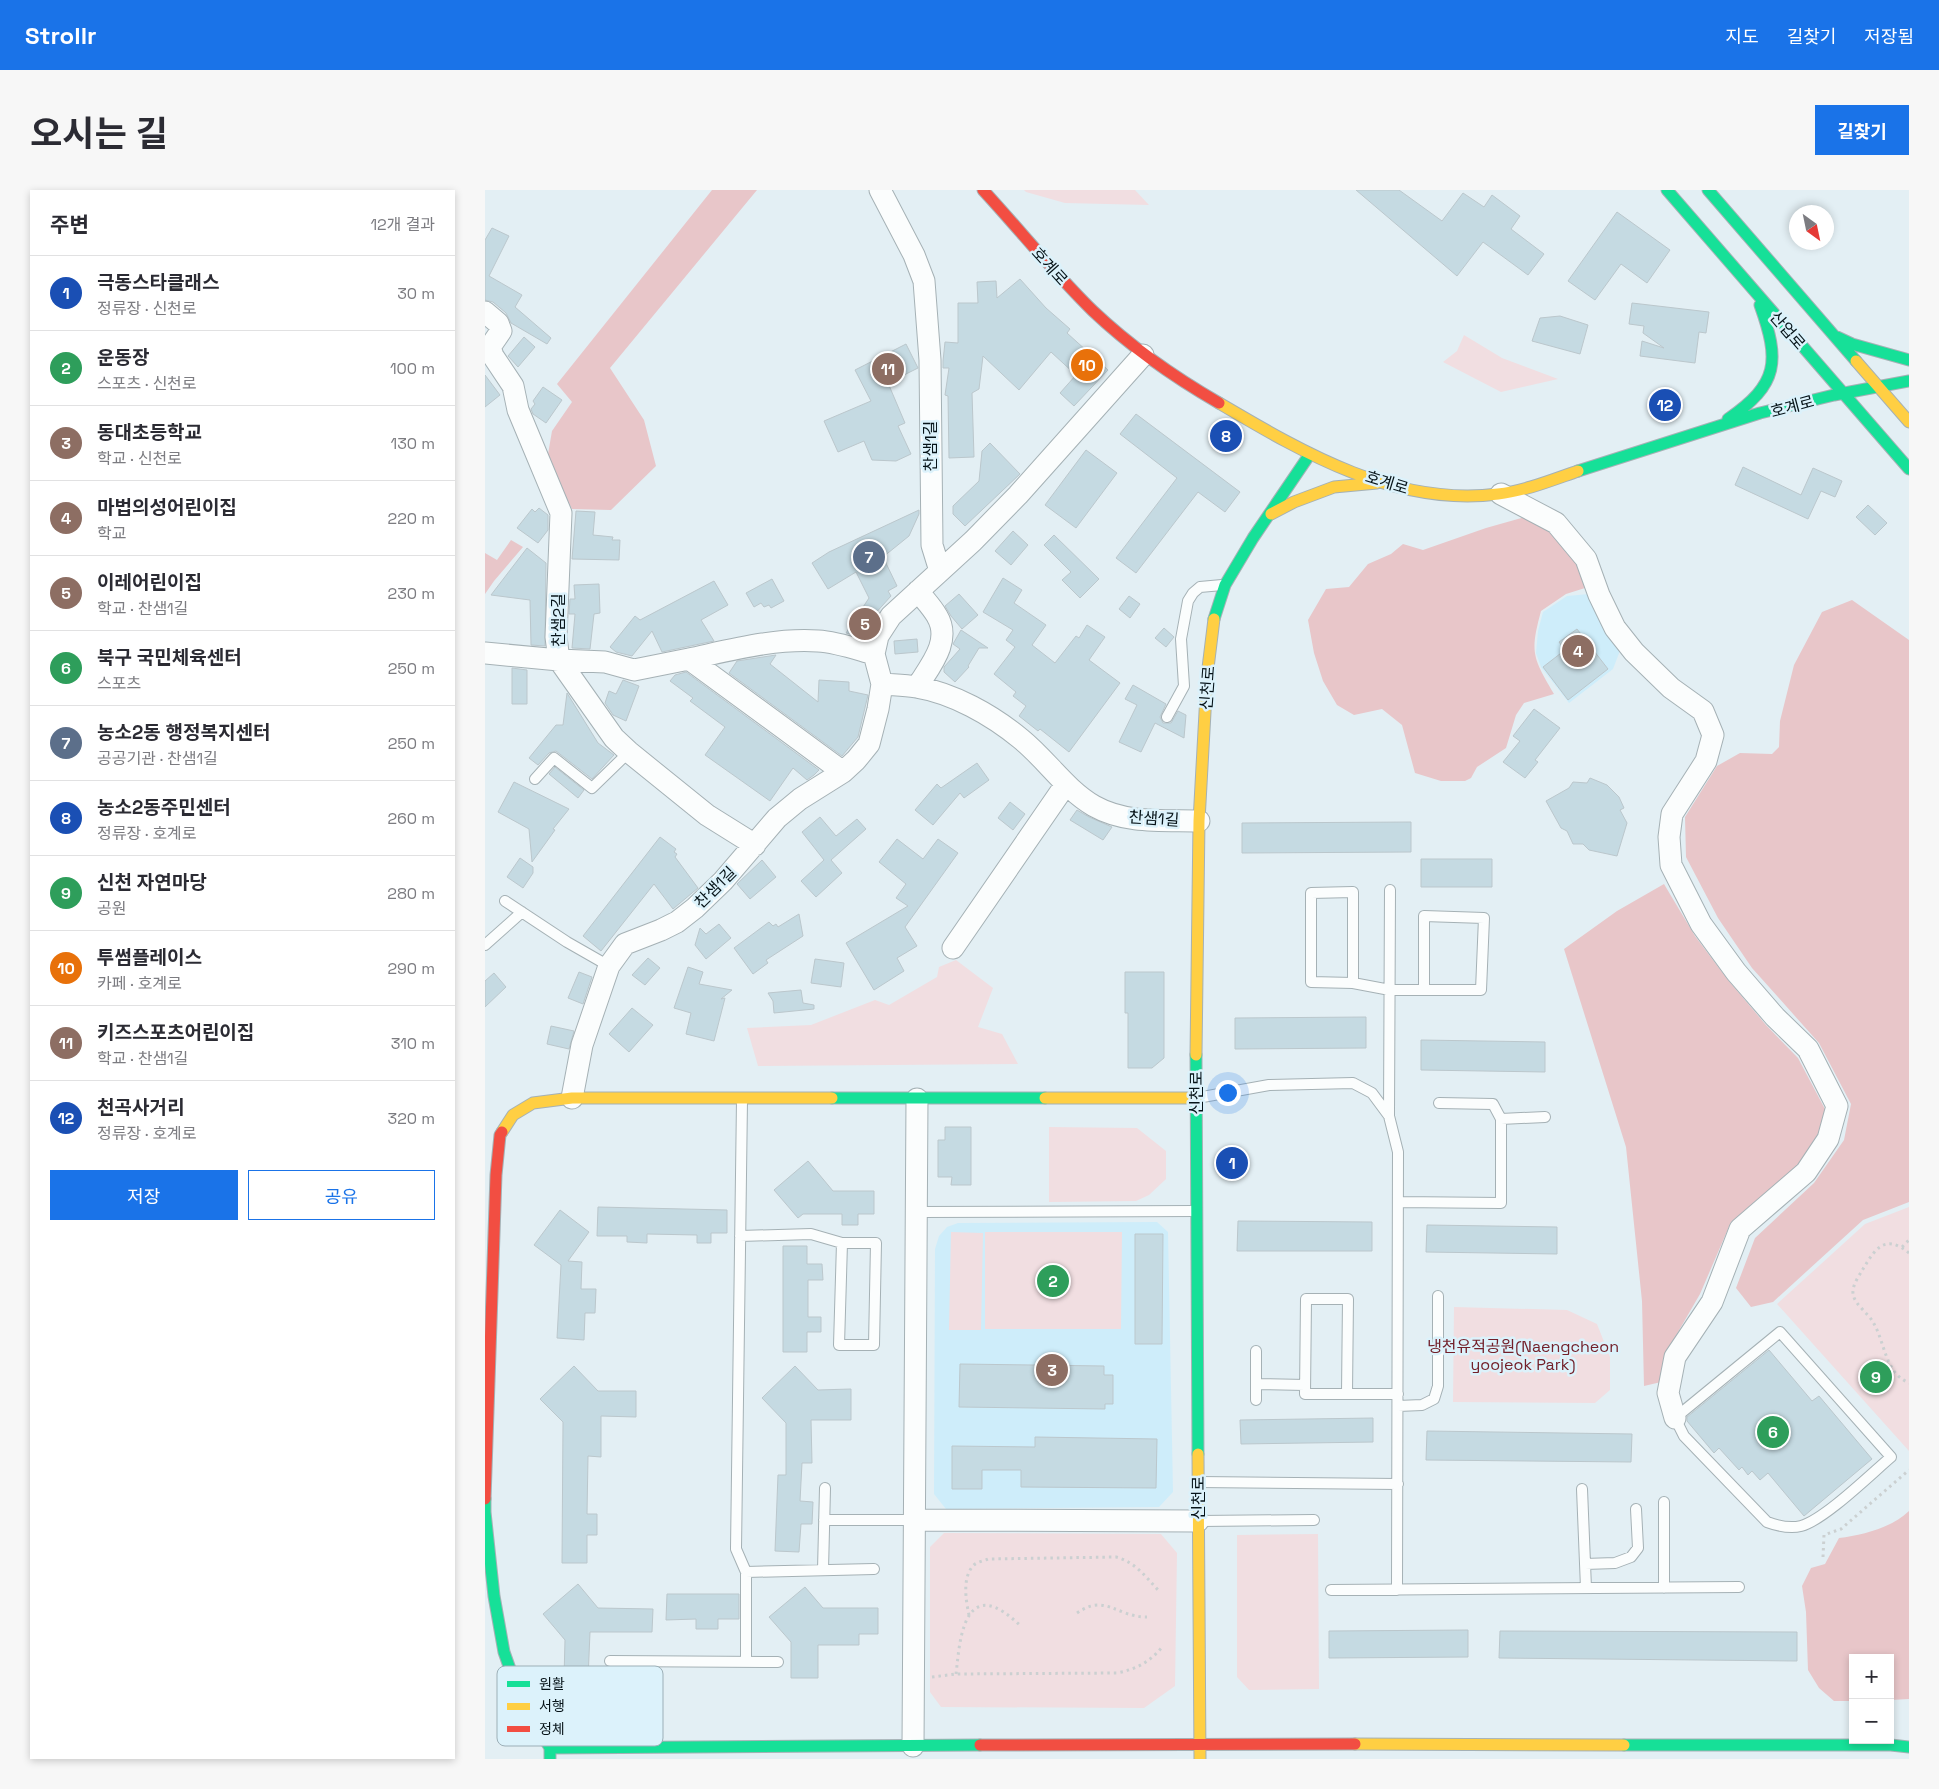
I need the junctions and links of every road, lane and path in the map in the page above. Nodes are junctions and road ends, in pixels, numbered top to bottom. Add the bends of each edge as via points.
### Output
1 (880, 190) edge
2 (983, 190) edge
3 (1667, 190) edge
4 (1707, 190) edge
5 (1754, 290) junction
6 (485, 312) edge
7 (1834, 336) junction
8 (1143, 355) junction
9 (1909, 360) edge
10 (1909, 381) edge
11 (1876, 385) junction
12 (1843, 392) junction
13 (1909, 422) edge
14 (1715, 427) junction
15 (1310, 454) junction
16 (1909, 469) edge
17 (1379, 482) junction
18 (1501, 494) junction
19 (1269, 515) junction
20 (939, 570) junction
21 (1225, 585) junction
22 (918, 591) junction
23 (485, 653) edge
24 (874, 654) junction
25 (689, 658) junction
26 (559, 660) junction
27 (882, 684) junction
28 (917, 687) junction
29 (1167, 717) dead end
30 (629, 752) junction
31 (843, 772) junction
32 (535, 779) dead end
33 (1066, 784) junction
34 (1199, 822) junction
35 (755, 845) junction
36 (1390, 890) dead end
37 (505, 901) dead end
38 (522, 912) junction
39 (485, 945) edge
40 (953, 948) dead end
41 (609, 966) junction
42 (1353, 983) junction
43 (1390, 990) junction
44 (1424, 990) junction
45 (571, 1098) junction
46 (1196, 1098) junction
47 (742, 1099) junction
48 (917, 1099) junction
49 (1439, 1103) dead end
50 (1389, 1116) junction
51 (1545, 1117) dead end
52 (1501, 1119) junction
53 (490, 1182) edge
54 (1399, 1202) junction
55 (1196, 1211) junction
56 (917, 1212) junction
57 (741, 1236) junction
58 (1909, 1240) edge
59 (841, 1242) junction
60 (1902, 1247) junction
61 (1909, 1253) edge
62 (1438, 1296) dead end
63 (1256, 1351) dead end
64 (1909, 1383) edge
65 (1256, 1384) junction
66 (1305, 1385) junction
67 (1347, 1393) junction
68 (1398, 1394) junction
69 (1256, 1400) dead end
70 (1398, 1406) junction
71 (1675, 1418) junction
72 (1909, 1470) edge
73 (1198, 1482) junction
74 (1398, 1484) junction
75 (825, 1488) dead end
76 (1582, 1489) dead end
77 (1664, 1502) dead end
78 (1636, 1509) dead end
79 (824, 1520) junction
80 (914, 1520) junction
81 (1314, 1520) dead end
82 (1198, 1521) junction
83 (1823, 1557) dead end
84 (1585, 1564) junction
85 (874, 1569) dead end
86 (823, 1570) junction
87 (747, 1572) junction
88 (1739, 1587) dead end
89 (1586, 1588) junction
90 (1664, 1588) junction
91 (1331, 1590) dead end
92 (1397, 1590) junction
93 (1159, 1591) dead end
94 (1077, 1613) dead end
95 (969, 1615) junction
96 (1147, 1617) dead end
97 (1021, 1626) dead end
98 (1163, 1646) dead end
99 (610, 1661) dead end
100 (746, 1661) junction
101 (778, 1662) dead end
102 (509, 1666) edge
103 (956, 1674) junction
104 (927, 1677) dead end
105 (1200, 1744) junction
106 (913, 1746) junction
107 (1909, 1747) edge
108 (1509, 1752) edge
109 (550, 1754) edge
110 (1200, 1759) edge

1 - 20 street, 찬샘1길 via 924,281 930,360 932,545
2 - 8 street, 호계로 via 1071,289
3 - 5 street, 산업로
4 - 7 street, 산업로
5 - 12 street, 산업로
5 - 14 street via 1773,344 1772,368 1764,387 1752,402
6 - 26 street, 찬샘2길 via 498,323 501,331 490,347 513,386 518,410 561,513 556,637
7 - 9 street
7 - 11 street, 산업로
8 - 15 street, 호계로 via 1225,407
8 - 20 street via 1018,495
10 - 11 street, 호계로
11 - 12 street, 호계로
11 - 13 street, 산업로
12 - 14 street, 호계로
12 - 16 street, 산업로
14 - 18 street, 호계로
15 - 17 street, 호계로
15 - 19 street, 신천로
17 - 18 street, 호계로 via 1430,494 1464,497
17 - 19 street via 1334,488
18 - 71 street via 1556,523 1585,559 1615,628 1671,688 1703,711 1713,735 1706,762 1672,814 1669,837 1671,865 1701,924 1736,972 1808,1049 1837,1106 1828,1139 1806,1172 1740,1229 1712,1302 1675,1357 1667,1393
19 - 21 street, 신천로
20 - 22 street
21 - 29 lane via 1200,587 1188,601 1181,639 1184,686
21 - 34 street, 신천로 via 1213,623 1207,676
22 - 24 street via 891,616 878,636
22 - 28 street via 938,616 943,632 938,654
23 - 26 street
24 - 25 street, 찬샘2길 via 819,641 792,641
24 - 27 street, 찬샘1길
25 - 26 street, 찬샘2길 via 634,670 605,662
25 - 31 street
26 - 30 street via 614,738
27 - 28 street, 찬샘1길
27 - 31 street, 찬샘1길 via 869,744
28 - 33 street, 찬샘1길 via 953,698 986,714 1021,739
30 - 32 lane via 592,788 554,758
30 - 35 street via 707,816
31 - 35 street, 찬샘1길 via 777,818
33 - 34 street, 찬샘1길 via 1095,806 1131,820
33 - 40 street
34 - 46 street, 신천로
35 - 41 street, 찬샘1길 via 695,908 677,922 625,944
36 - 43 lane
37 - 38 lane
38 - 39 lane
38 - 41 lane
41 - 45 street, 찬샘1길 via 582,1045
42 - 42 lane via 1311,982 1311,893 1353,892
42 - 43 lane
43 - 44 lane
43 - 50 lane
44 - 44 lane via 1481,990 1484,918 1424,916
45 - 47 street
45 - 53 street via 533,1103 513,1115 500,1135
46 - 48 street
46 - 50 lane via 1269,1085 1353,1083 1372,1093
46 - 55 street, 신천로
47 - 48 street
47 - 57 lane
48 - 56 street
49 - 52 lane via 1493,1104
50 - 54 lane via 1399,1152
51 - 52 lane
52 - 54 lane via 1501,1203
53 - 102 street via 485,1512 494,1596
54 - 68 lane
55 - 56 lane
55 - 73 street, 신천로
56 - 80 street
57 - 59 lane via 811,1234
57 - 87 lane via 737,1549
58 - 60 path
59 - 59 lane via 839,1345 874,1345 876,1243
60 - 61 path
60 - 64 path via 1882,1245 1873,1251 1855,1284 1853,1295 1872,1320 1895,1373
62 - 70 lane via 1438,1386 1435,1399 1422,1405
63 - 65 lane
65 - 66 lane
65 - 69 lane
66 - 67 lane via 1305,1394
66 - 67 lane via 1306,1299 1348,1299
67 - 68 lane
68 - 70 lane
70 - 74 lane
71 - 71 lane via 1684,1436 1767,1522 1782,1527 1801,1526 1818,1519 1891,1457 1779,1332
72 - 83 path via 1841,1529 1824,1535
73 - 74 lane
73 - 82 street, 신천로
74 - 92 lane
75 - 79 lane
76 - 84 lane
77 - 90 lane
78 - 84 lane via 1638,1548 1631,1558 1615,1563
79 - 80 lane
79 - 86 lane
80 - 82 street
80 - 106 street
81 - 82 lane
82 - 105 street, 신천로
84 - 89 lane
85 - 86 lane
86 - 87 lane
87 - 100 lane
88 - 90 lane
89 - 90 lane
89 - 92 lane
91 - 92 lane
93 - 95 path via 1137,1567 1116,1557 988,1559 974,1565 967,1576
94 - 96 path via 1095,1604 1129,1616
95 - 97 path via 979,1607 987,1606 1002,1611
95 - 103 path via 961,1634
98 - 103 path via 1141,1666 1117,1672
99 - 100 lane
100 - 101 lane
103 - 104 path
105 - 106 street
105 - 108 street
105 - 110 street, 신천로
106 - 109 street
107 - 108 street

